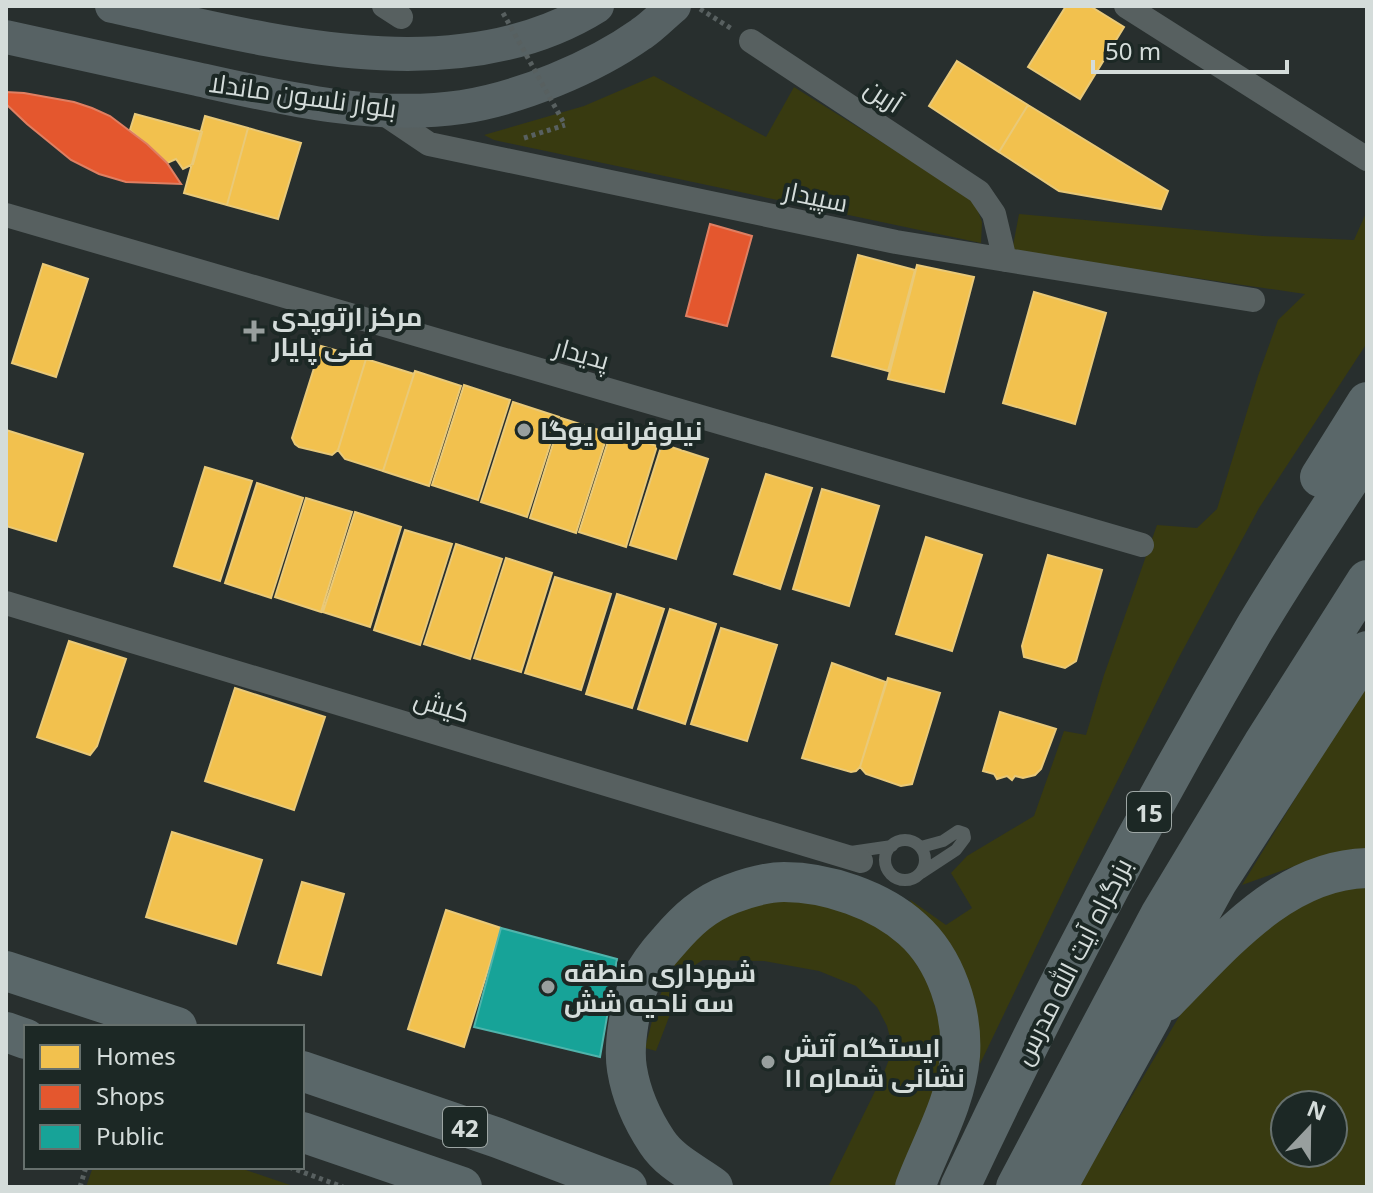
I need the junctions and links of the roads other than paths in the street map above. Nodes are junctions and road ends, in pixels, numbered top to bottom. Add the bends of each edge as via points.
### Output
1 (112, 6) edge
2 (597, 6) edge
3 (674, 6) edge
4 (1126, 6) edge
5 (6, 37) edge
6 (751, 41) road end
7 (380, 111) junction
8 (1367, 159) edge
9 (6, 215) edge
10 (1005, 260) junction
11 (1253, 300) dead end
12 (1367, 402) edge
13 (1367, 452) edge
14 (1142, 545) dead end
15 (1367, 580) edge
16 (6, 603) edge
17 (1367, 651) edge
18 (1142, 825) junction
19 (892, 846) junction
20 (921, 847) junction
21 (850, 858) junction
22 (1367, 868) edge
23 (921, 873) junction
24 (893, 876) junction
25 (6, 971) edge
26 (1151, 1017) junction
27 (171, 1025) edge
28 (1077, 1071) junction
29 (304, 1072) edge
30 (304, 1133) edge
31 (462, 1187) edge
32 (627, 1187) edge
33 (713, 1187) edge
34 (915, 1187) edge
35 (960, 1187) edge
36 (1016, 1187) edge
37 (1057, 1187) edge

1 - 2 main road, بلوار نلسون ماندلا via 302,46 427,55 544,33
3 - 7 main road, بلوار نلسون ماندلا via 642,33 586,66 521,92 461,107
4 - 8 street
5 - 7 main road, بلوار نلسون ماندلا via 269,95
6 - 10 street, آرین via 979,192 994,214
7 - 10 street, سپیدار via 429,144
9 - 14 street, پدیدار
10 - 11 street, سپیدار
12 - 18 highway via 1185,695
13 - 18 highway, بزرگراه آیت الله مدرس / 15 via 1255,628
15 - 28 highway, بزرگراه آیت الله مدرس / 15 via 1160,915
16 - 21 street, کیش
17 - 26 highway via 1217,882
18 - 35 highway, بزرگراه آیت الله مدرس / 15
19 - 20 lane via 907,841
19 - 21 lane
19 - 24 lane via 885,860
20 - 23 lane
20 - 23 lane via 964,833 956,850
21 - 24 lane
22 - 26 highway via 1317,878 1276,900 1243,924
23 - 24 lane via 905,880
25 - 27 highway
26 - 28 highway
26 - 37 highway
28 - 36 highway, بزرگراه آیت الله مدرس / 15
29 - 32 highway, 42
30 - 31 highway, 42
33 - 34 highway via 659,1145 635,1099 627,1069 631,1011 654,958 702,907 729,894 783,882 833,889 890,913 914,930 947,979 960,1035 957,1080

